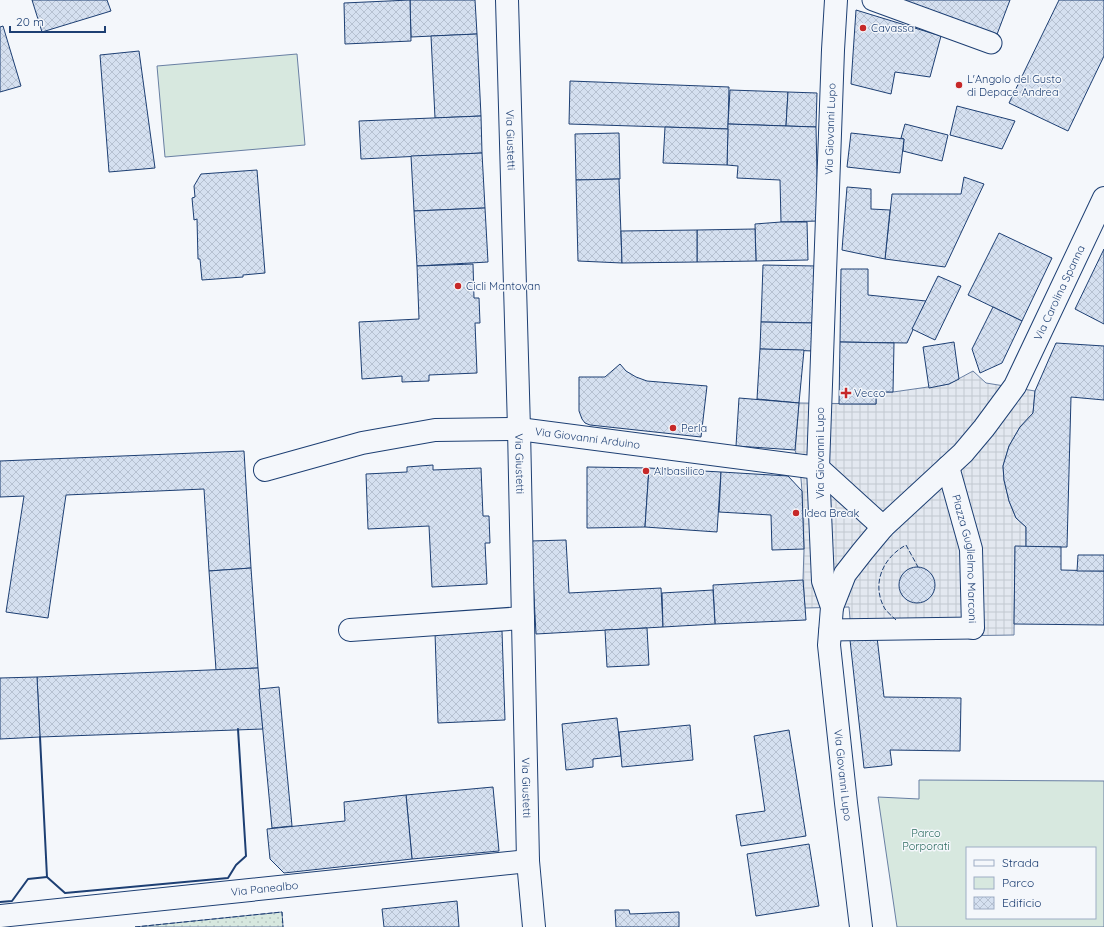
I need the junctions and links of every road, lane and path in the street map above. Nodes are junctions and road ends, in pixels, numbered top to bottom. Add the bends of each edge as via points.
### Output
1 (507, 0) edge
2 (836, 0) edge
3 (873, 0) edge
4 (991, 43) dead end
5 (1104, 198) edge
6 (519, 429) junction
7 (948, 467) junction
8 (818, 468) junction
9 (265, 470) dead end
10 (883, 527) junction
11 (832, 607) junction
12 (523, 618) junction
13 (973, 628) joint
14 (350, 630) dead end
15 (830, 630) junction
16 (528, 861) junction
17 (0, 916) edge
18 (534, 927) edge
19 (861, 927) edge

1 - 6 street, Via Giustetti
2 - 8 street, Via Giovanni Lupo
3 - 4 street
5 - 7 street, Via Carolina Spanna via 1014,386 984,428
6 - 8 street, Via Giovanni Arduino
6 - 9 street, Via Giovanni Arduino via 435,430 362,443
6 - 12 street, Via Giustetti
7 - 10 street
7 - 13 street, Piazza Guglielmo Marconi via 971,549
8 - 10 street
8 - 11 street, Via Giovanni Lupo via 823,580
10 - 11 street via 845,574
11 - 15 street, Via Giovanni Lupo
12 - 14 street
12 - 16 street, Via Giustetti
13 - 15 street, Piazza Guglielmo Marconi
15 - 19 street, Via Giovanni Lupo via 829,645
16 - 17 street, Via Panealbo
16 - 18 street, Via Giustetti

